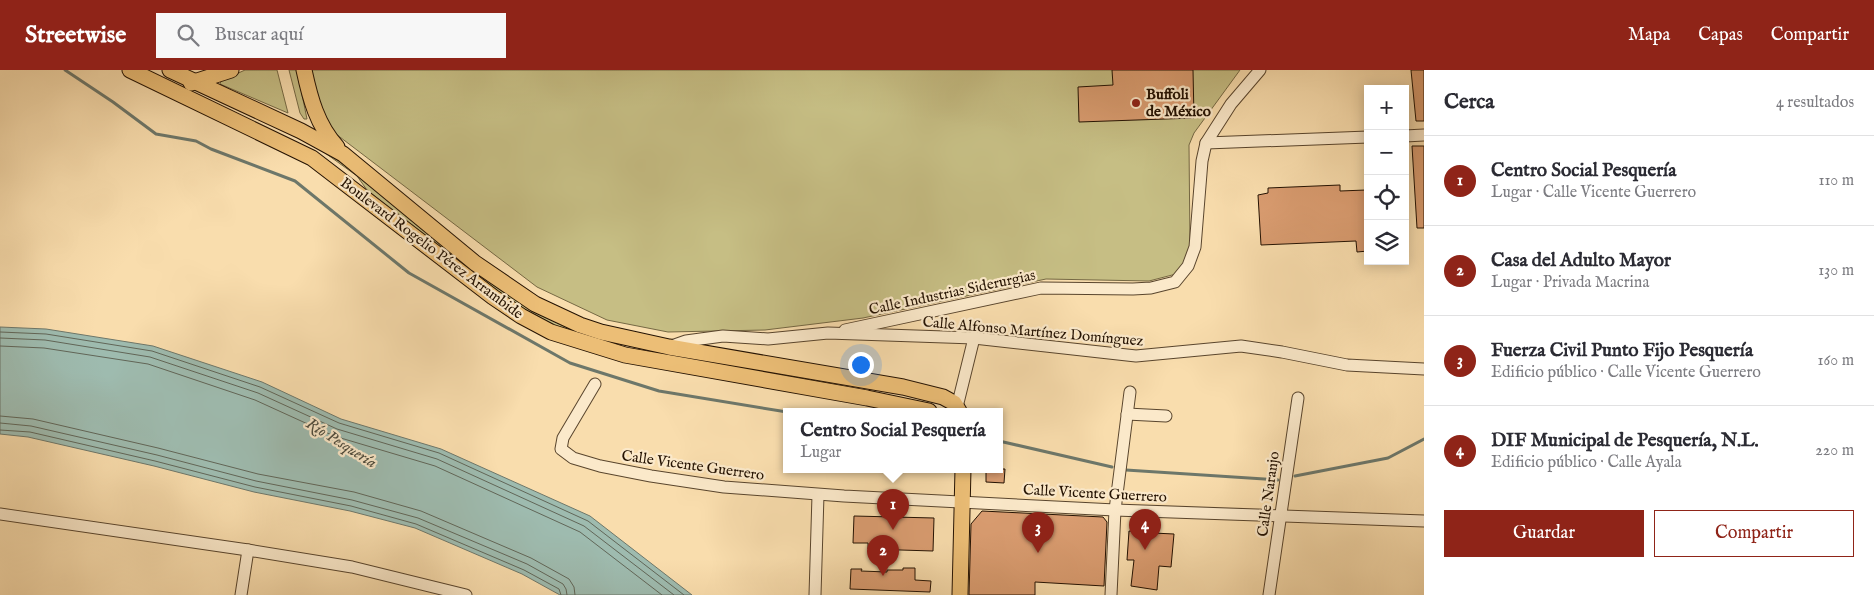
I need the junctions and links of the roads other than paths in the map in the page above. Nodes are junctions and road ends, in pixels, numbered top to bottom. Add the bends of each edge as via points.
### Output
1 (130, 70) edge
2 (140, 70) edge
3 (170, 70) edge
4 (231, 70) edge
5 (304, 70) edge
6 (1260, 70) edge
7 (194, 82) junction
8 (1424, 135) edge
9 (1409, 136) edge
10 (1364, 137) edge
11 (1206, 143) junction
12 (343, 154) junction
13 (828, 333) junction
14 (974, 338) junction
15 (668, 347) junction
16 (665, 363) junction
17 (1424, 368) edge
18 (595, 384) dead end
19 (1130, 392) dead end
20 (1298, 398) dead end
21 (915, 408) edge
22 (956, 408) edge
23 (957, 408) edge
24 (1127, 414) junction
25 (1166, 416) dead end
26 (956, 473) edge
27 (962, 473) edge
28 (818, 495) junction
29 (959, 501) junction
30 (1115, 510) junction
31 (0, 514) edge
32 (1280, 516) junction
33 (1424, 521) edge
34 (248, 550) junction
35 (241, 595) edge
36 (466, 595) edge
37 (815, 595) edge
38 (955, 595) edge
39 (960, 595) edge
40 (1111, 595) edge
41 (1269, 595) edge

1 - 16 main road, Boulevard Rogelio Pérez Arrambide via 312,158 521,316 551,332 598,348
2 - 7 main road via 168,82
3 - 7 main road, Boulevard Rogelio Pérez Arrambide
4 - 7 main road
5 - 12 main road via 318,119
6 - 11 street, Calle Industrias Siderurgias via 1231,104
7 - 12 main road, Boulevard Rogelio Pérez Arrambide
8 - 9 street
10 - 11 street
11 - 13 street, Calle Industrias Siderurgias via 1195,247 1188,266 1175,282 1133,289 1041,288
12 - 15 main road, Boulevard Rogelio Pérez Arrambide via 475,262 535,304 601,332
13 - 14 street, Calle Alfonso Martínez Domínguez
13 - 15 street, Calle Alfonso Martínez Domínguez via 768,339 726,336 686,341
14 - 17 street, Calle Alfonso Martínez Domínguez via 1136,356 1241,346 1347,365
14 - 23 street
15 - 16 main road
15 - 22 main road, Boulevard Rogelio Pérez Arrambide via 900,386 943,397
16 - 21 main road, Boulevard Rogelio Pérez Arrambide
18 - 28 street, Calle Vicente Guerrero via 563,438 561,449 573,458 651,476 724,487
19 - 24 street
20 - 32 street, Calle Naranjo
24 - 25 street
24 - 30 street
26 - 29 main road
27 - 29 main road
28 - 29 street, Calle Vicente Guerrero
28 - 37 street
29 - 30 street, Calle Vicente Guerrero
29 - 38 main road
29 - 39 main road
30 - 32 street, Calle Vicente Guerrero
30 - 40 street
31 - 34 street
32 - 33 street, Calle Vicente Guerrero
32 - 41 street, Calle Naranjo
34 - 35 street
34 - 36 street via 352,567

